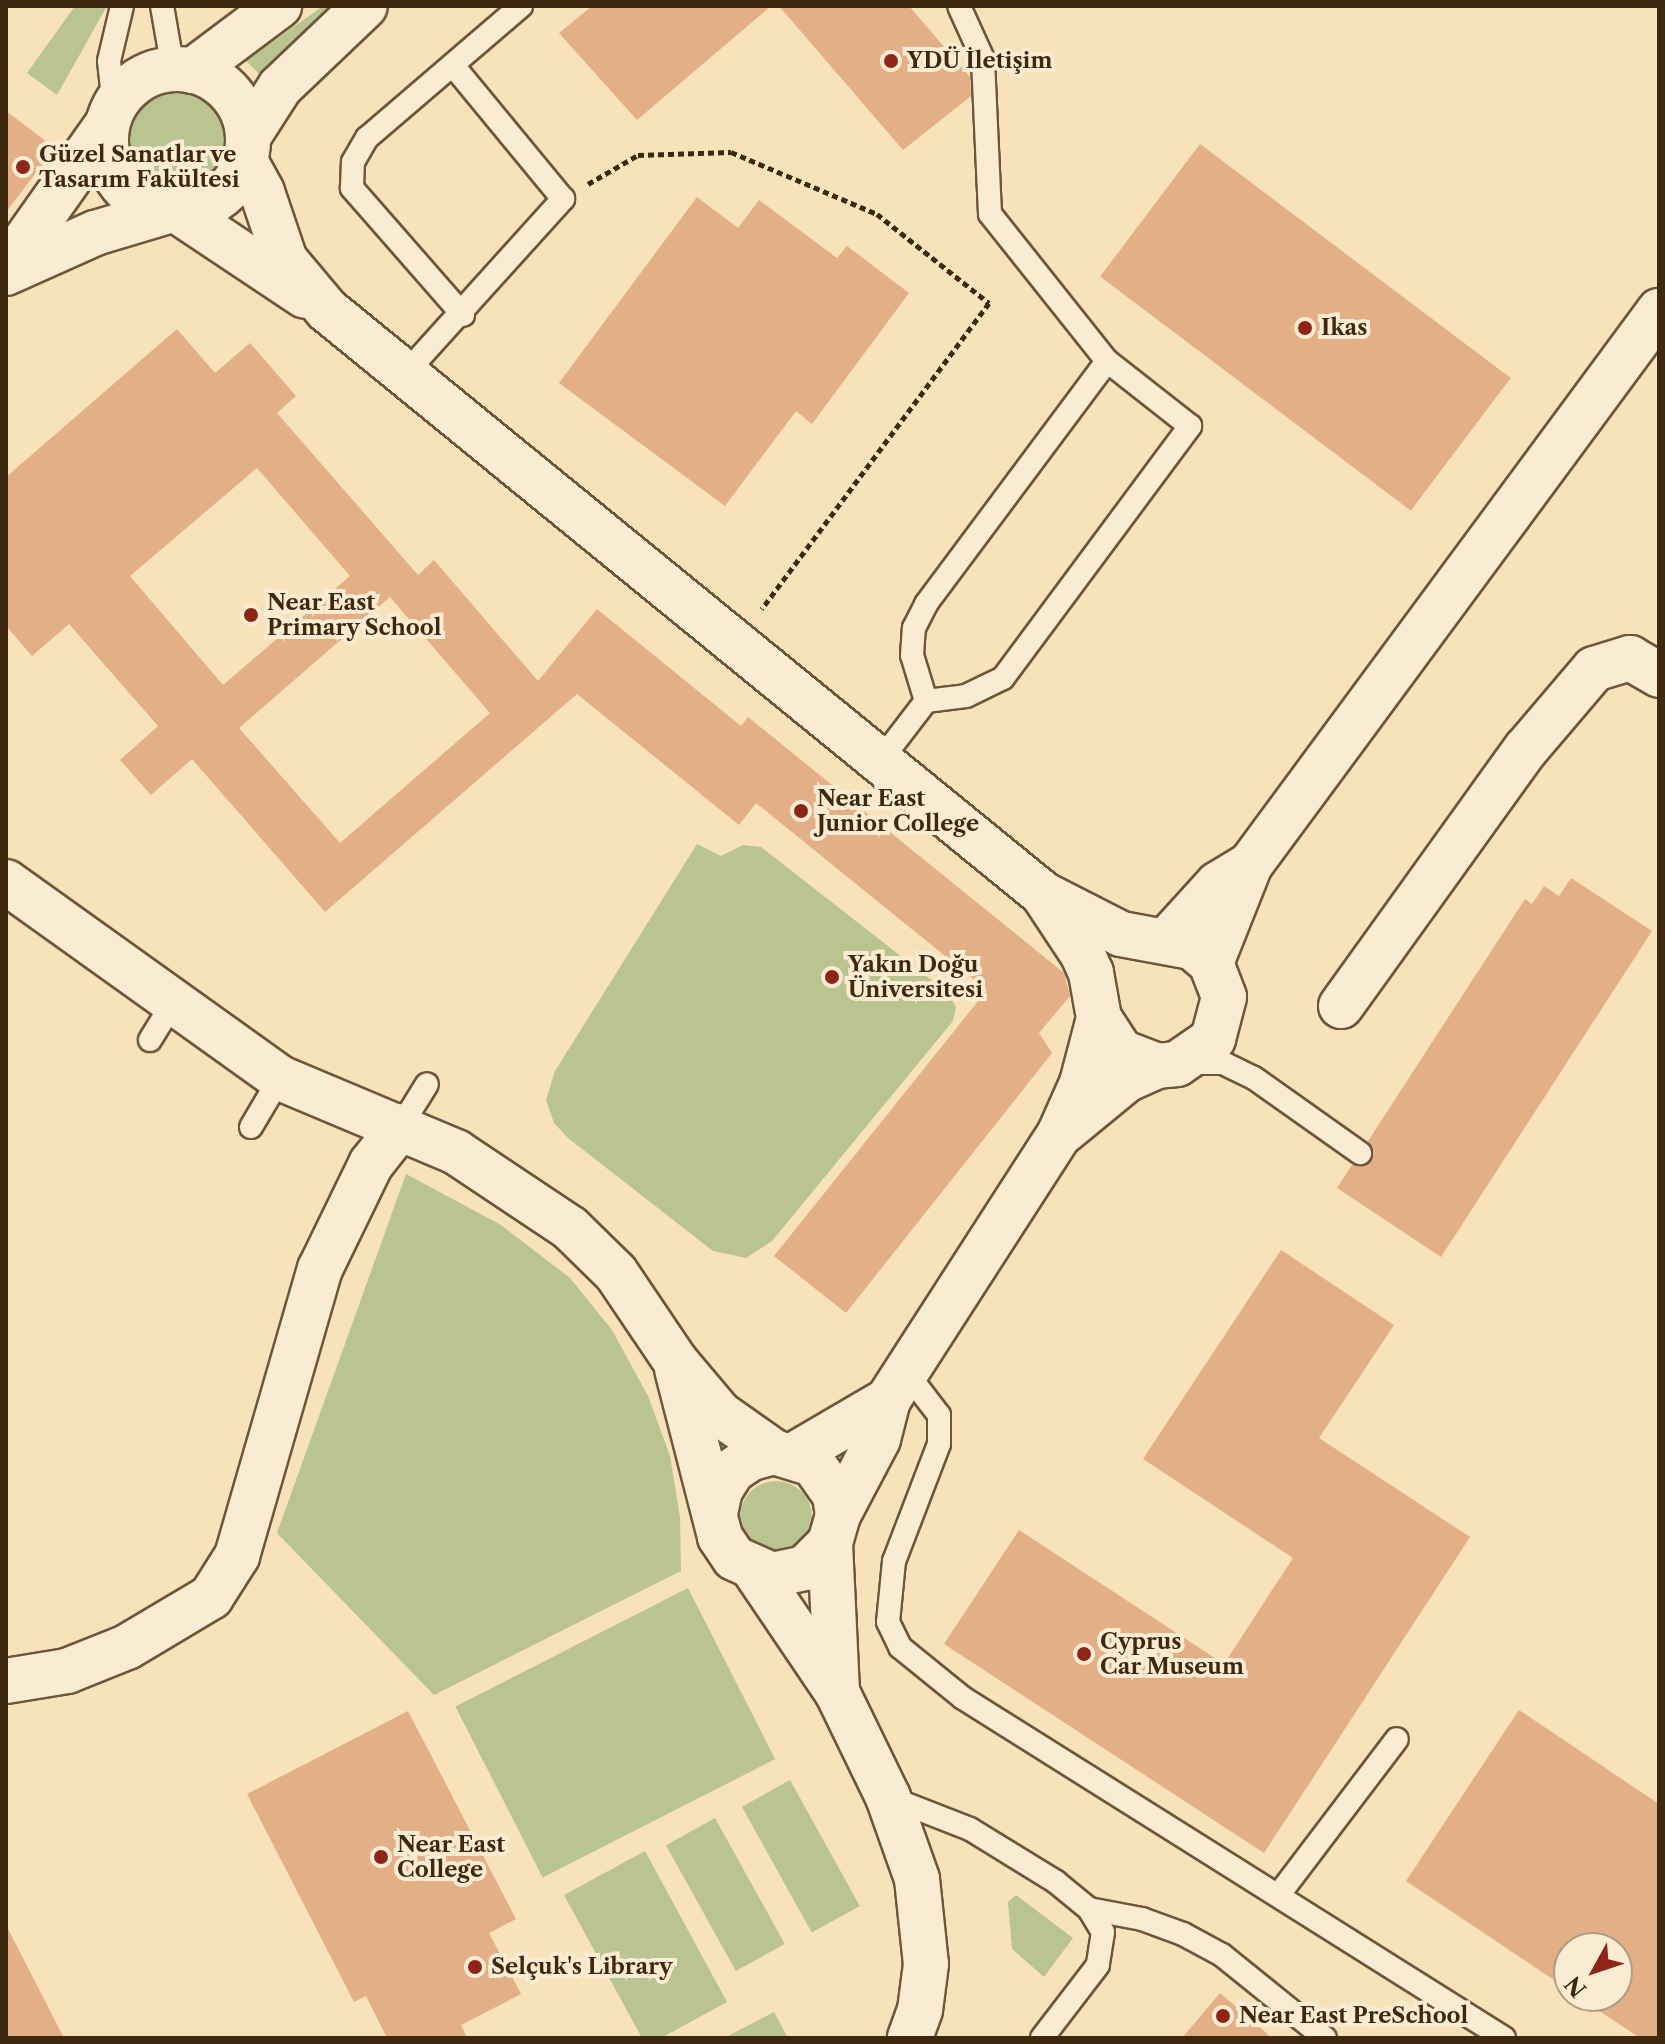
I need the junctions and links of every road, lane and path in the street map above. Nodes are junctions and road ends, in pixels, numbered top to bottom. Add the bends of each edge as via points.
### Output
1 (122, 6) edge
2 (162, 6) edge
3 (279, 6) edge
4 (365, 6) edge
5 (521, 6) edge
6 (959, 6) edge
7 (454, 67) junction
8 (183, 70) junction
9 (110, 116) junction
10 (246, 149) junction
11 (563, 199) junction
12 (174, 211) junction
13 (6, 270) edge
14 (327, 310) junction
15 (1659, 311) edge
16 (463, 315) junction
17 (1107, 361) junction
18 (403, 376) junction
19 (734, 645) junction
20 (1659, 675) edge
21 (926, 701) junction
22 (880, 761) junction
23 (1250, 865) junction
24 (6, 882) edge
25 (1043, 894) junction
26 (1157, 940) junction
27 (1211, 963) junction
28 (174, 1001) junction
29 (1341, 1006) dead end
30 (1098, 1008) junction
31 (1222, 1019) junction
32 (150, 1040) dead end
33 (1168, 1065) junction
34 (280, 1078) junction
35 (1254, 1078) junction
36 (427, 1084) dead end
37 (401, 1126) junction
38 (251, 1127) dead end
39 (1059, 1135) junction
40 (1360, 1153) dead end
41 (676, 1362) junction
42 (897, 1386) junction
43 (784, 1454) junction
44 (715, 1513) junction
45 (834, 1529) junction
46 (755, 1571) junction
47 (6, 1681) edge
48 (837, 1692) junction
49 (1397, 1739) dead end
50 (888, 1797) junction
51 (1280, 1893) junction
52 (1089, 1909) junction
53 (910, 2038) edge
54 (1042, 2038) edge
55 (1325, 2038) edge
56 (1504, 2038) edge

1 - 9 lane via 109,61
2 - 8 lane
3 - 8 street
4 - 10 street via 280,87
5 - 7 lane
6 - 17 lane via 983,59 990,214
7 - 11 lane
7 - 16 lane via 367,138 353,162 352,188
8 - 9 street via 138,80
8 - 10 street via 231,95 243,114
9 - 12 street via 113,172 146,205
9 - 13 street
10 - 12 street via 220,197
10 - 14 street via 285,260
11 - 16 lane
11 - 19 path via 638,155 731,152 877,214 989,303
12 - 13 street via 95,233
12 - 14 street
14 - 18 street
15 - 23 street
16 - 18 lane
17 - 21 lane via 926,604 914,628 912,655
17 - 21 lane via 1190,426 1003,678 966,696
18 - 19 street
19 - 22 street
20 - 29 street via 1630,658 1604,661 1594,669 1526,749
21 - 22 lane
22 - 25 street
23 - 26 street via 1218,884
23 - 27 street
24 - 28 street
25 - 26 street via 1121,934
25 - 30 street via 1082,953
26 - 27 street via 1192,947
26 - 30 street via 1112,961
27 - 31 street via 1224,997
28 - 32 lane
28 - 34 street
30 - 33 street via 1121,1052
30 - 39 street via 1082,1083
31 - 33 street via 1205,1047
31 - 35 lane via 1233,1051
33 - 35 lane via 1223,1063
33 - 39 street via 1126,1080
34 - 37 street
34 - 38 lane
35 - 40 lane
36 - 37 lane
37 - 41 street via 514,1187 570,1228 616,1273
37 - 47 street via 371,1164 320,1269 237,1556 211,1597 127,1647 67,1671
39 - 42 street
41 - 43 street via 720,1414
41 - 44 street via 683,1406
42 - 43 street
42 - 45 street
42 - 51 lane via 939,1415 939,1444 891,1576 888,1622 900,1647 963,1698
43 - 44 street via 751,1458 732,1471
43 - 45 street via 826,1478
44 - 46 street via 720,1537 734,1558
45 - 46 street via 813,1563 789,1574
45 - 48 street
46 - 48 street
48 - 50 street
49 - 51 lane
50 - 52 lane via 970,1829
50 - 53 street via 917,1879 925,1924 920,2010
51 - 56 lane
52 - 54 lane via 1103,1932 1098,1965
52 - 55 lane via 1142,1919 1222,1955

